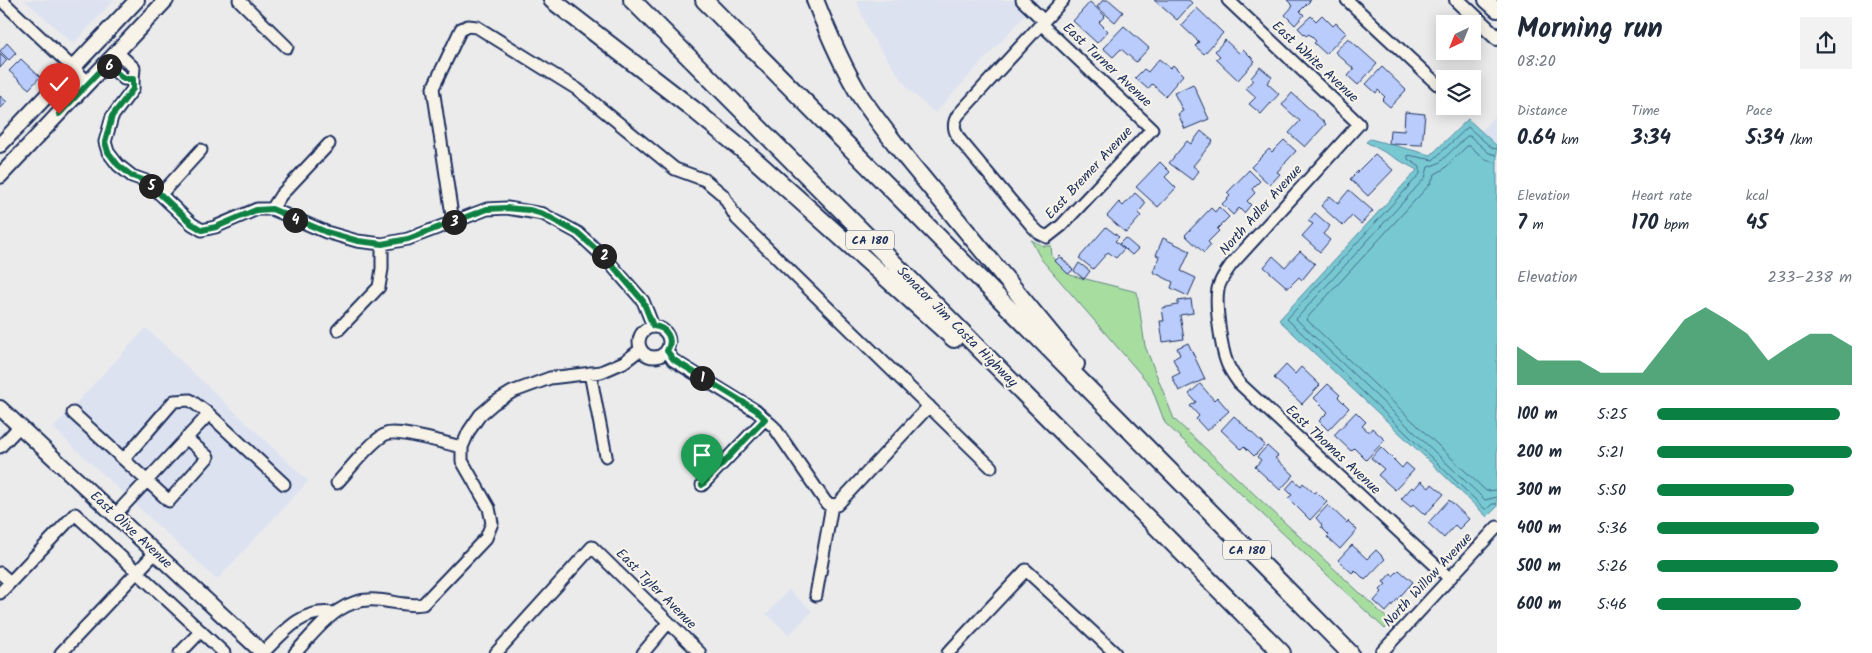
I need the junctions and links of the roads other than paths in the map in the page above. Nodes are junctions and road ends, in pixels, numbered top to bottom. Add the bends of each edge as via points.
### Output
1 (1, 0) edge
2 (137, 0) edge
3 (166, 0) edge
4 (239, 0) edge
5 (552, 0) edge
6 (632, 0) edge
7 (704, 0) edge
8 (815, 0) edge
9 (1022, 0) edge
10 (1063, 0) edge
11 (1228, 0) edge
12 (1347, 0) edge
13 (1456, 0) edge
14 (1486, 0) edge
15 (156, 6) edge
16 (1497, 10) edge
17 (1042, 22) junction
18 (1496, 36) edge
19 (287, 47) dead end
20 (117, 52) junction
21 (107, 64) junction
22 (74, 68) junction
23 (133, 79) junction
24 (89, 83) junction
25 (1436, 83) edge
26 (1359, 124) joint
27 (1152, 129) joint
28 (329, 144) dead end
29 (0, 145) edge
30 (201, 150) dead end
31 (0, 176) edge
32 (161, 194) junction
33 (272, 209) junction
34 (453, 222) junction
35 (382, 244) junction
36 (653, 326) junction
37 (1220, 329) joint
38 (338, 330) dead end
39 (641, 349) junction
40 (667, 351) junction
41 (590, 373) junction
42 (929, 406) junction
43 (0, 408) edge
44 (73, 413) dead end
45 (209, 414) junction
46 (765, 419) junction
47 (20, 426) junction
48 (186, 438) junction
49 (1145, 446) junction
50 (0, 447) edge
51 (462, 447) junction
52 (606, 456) dead end
53 (124, 459) junction
54 (992, 467) dead end
55 (147, 480) junction
56 (1109, 480) junction
57 (337, 483) dead end
58 (284, 484) dead end
59 (702, 485) dead end
60 (832, 505) junction
61 (115, 515) junction
62 (1497, 527) edge
63 (155, 552) junction
64 (137, 572) junction
65 (0, 573) edge
66 (1449, 578) junction
67 (10, 582) junction
68 (0, 593) edge
69 (816, 596) dead end
70 (333, 613) junction
71 (668, 623) junction
72 (201, 631) junction
73 (62, 653) edge
74 (180, 653) edge
75 (224, 653) edge
76 (263, 653) edge
77 (295, 653) edge
78 (496, 653) edge
79 (644, 653) edge
80 (700, 653) edge
81 (948, 653) edge
82 (1115, 653) edge
83 (1282, 653) edge
84 (1350, 653) edge
85 (1381, 653) edge

1 - 22 street
2 - 22 main road
3 - 15 main road
4 - 19 street
5 - 56 highway via 755,160
6 - 56 highway, Senator Jim Costa Highway / CA 180
7 - 49 highway, CA 180
8 - 49 highway via 843,64 883,128
9 - 17 street, East Turner Avenue
10 - 17 street
11 - 26 street, East White Avenue
12 - 25 street
13 - 18 main road
14 - 16 main road
15 - 20 main road
17 - 27 street, East Turner Avenue
17 - 27 street, East Bremer Avenue via 958,115 954,127 960,140 1039,233 1047,236 1061,226
20 - 21 main road
20 - 23 street via 134,68
21 - 23 street via 124,79
21 - 24 main road
22 - 24 street
22 - 29 main road
23 - 32 street via 133,89 112,116 105,142 118,165
24 - 31 main road
26 - 37 street, North Adler Avenue via 1231,265 1218,288
28 - 33 street
30 - 32 street
32 - 33 street via 202,230 256,210
33 - 35 street via 326,232
34 - 35 street via 408,239
34 - 36 street via 487,209 506,208 543,214 578,233 608,260 643,301
34 - 42 street via 433,88 461,29 468,26 476,27 576,89 676,169 705,180 723,195 737,219
35 - 38 street via 378,287
36 - 39 street via 641,334
36 - 40 street via 663,328 669,336
37 - 66 street, East Thomas Avenue via 1224,356 1239,383
39 - 40 street via 653,357
39 - 41 street via 624,362
40 - 46 street via 674,360 756,410
41 - 51 street via 550,378 512,392 480,415
41 - 52 street
42 - 54 street
42 - 60 street via 842,500
43 - 47 main road, East Olive Avenue
44 - 53 street
45 - 48 street
45 - 53 street via 190,400 174,401
45 - 58 street
46 - 59 street
46 - 60 street via 774,427 820,496
47 - 50 street
47 - 61 main road, East Olive Avenue
48 - 55 street
48 - 55 street via 208,458 169,501
49 - 84 highway, CA 180
51 - 57 street via 401,433 387,433
51 - 70 street via 462,461 489,508 492,523 486,538 424,604 413,606 358,600
53 - 55 street
55 - 61 street
56 - 83 highway, Senator Jim Costa Highway / CA 180
60 - 69 street
61 - 63 main road, East Olive Avenue
62 - 66 street, North Willow Avenue
63 - 64 street
63 - 76 main road, East Olive Avenue
64 - 67 street via 75,514
64 - 72 street
64 - 73 street
65 - 67 street
66 - 85 street, North Willow Avenue
67 - 68 street
70 - 76 street via 311,613 301,618
70 - 77 street
71 - 78 street, East Tyler Avenue via 592,547
71 - 79 street
71 - 80 street, East Tyler Avenue
72 - 74 street
72 - 75 street
81 - 82 street via 1026,570

